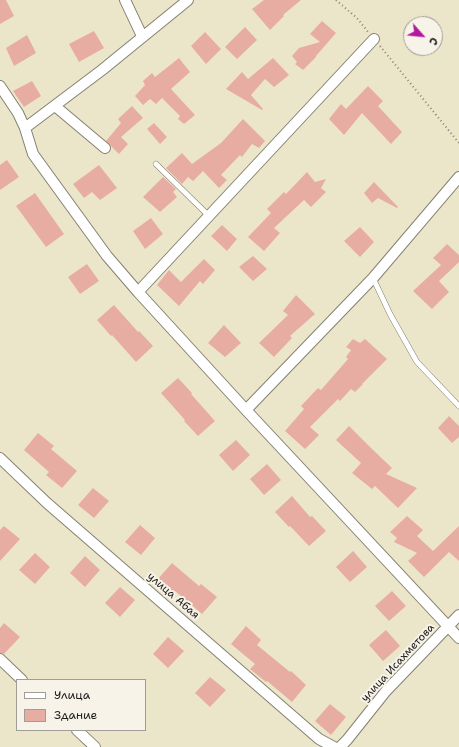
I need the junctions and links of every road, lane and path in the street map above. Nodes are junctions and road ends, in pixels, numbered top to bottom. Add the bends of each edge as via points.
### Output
1 (125, 0) edge
2 (188, 0) edge
3 (336, 0) edge
4 (142, 36) junction
5 (374, 39) junction
6 (0, 86) edge
7 (55, 106) junction
8 (25, 128) junction
9 (459, 143) edge
10 (104, 148) dead end
11 (156, 164) dead end
12 (459, 177) edge
13 (209, 216) junction
14 (374, 278) junction
15 (138, 292) junction
16 (459, 406) edge
17 (246, 410) junction
18 (0, 458) edge
19 (459, 615) edge
20 (448, 626) junction
21 (459, 638) edge
22 (0, 659) edge
23 (21, 679) edge
24 (78, 731) edge
25 (95, 747) edge
26 (334, 747) edge
27 (340, 747) edge

1 - 4 street
2 - 4 street
3 - 5 path via 357,18
4 - 7 street
5 - 9 path
5 - 13 street
6 - 8 street
7 - 8 street
7 - 10 street
8 - 15 street via 33,154 107,256
11 - 13 lane
12 - 14 street
13 - 15 street
14 - 16 lane via 390,314 417,362
14 - 17 street
15 - 17 street
17 - 20 street
18 - 26 street, улица Абая via 53,508 319,739
19 - 20 street, улица Исахметова
20 - 21 street
20 - 27 street, улица Исахметова via 386,691
22 - 23 street
24 - 25 street

